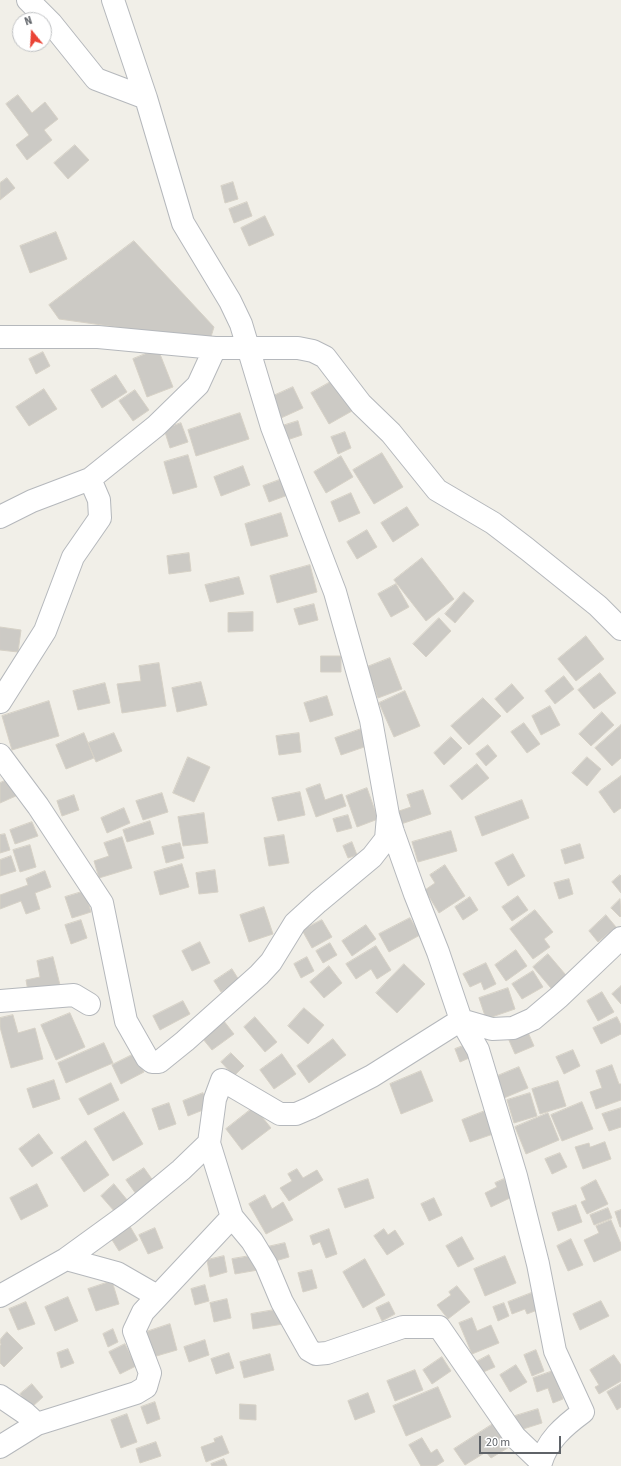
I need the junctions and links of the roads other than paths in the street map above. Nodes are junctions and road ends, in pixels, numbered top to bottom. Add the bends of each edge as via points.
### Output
1 (28, 0) edge
2 (113, 0) edge
3 (146, 98) junction
4 (0, 337) edge
5 (215, 348) junction
6 (249, 349) junction
7 (90, 479) junction
8 (0, 517) edge
9 (621, 629) edge
10 (0, 702) edge
11 (0, 754) edge
12 (388, 814) junction
13 (621, 938) edge
14 (0, 1001) edge
15 (89, 1004) dead end
16 (461, 1020) junction
17 (209, 1143) junction
18 (232, 1217) junction
19 (66, 1259) junction
20 (0, 1296) edge
21 (157, 1296) junction
22 (0, 1396) edge
23 (37, 1424) junction
24 (0, 1447) edge
25 (541, 1464) edge

1 - 3 street via 51,23 96,79
2 - 3 street
3 - 6 street via 183,223 230,301
4 - 5 street via 98,337
5 - 6 street
5 - 7 street via 198,385 156,426
6 - 9 street via 298,348 325,357 361,404 391,433 437,490 493,523 598,606
6 - 12 street via 272,427 335,592 371,720
7 - 8 street via 32,501
7 - 10 street via 99,500 100,518 73,557 45,631
11 - 12 street via 102,903 126,1021 147,1058 152,1062 159,1062 185,1041 259,975 271,962 295,924 372,857 386,839
12 - 16 street
13 - 16 street via 533,1019 513,1028 492,1029
14 - 15 street via 74,995
16 - 17 street via 372,1076 296,1114 280,1114 222,1080 215,1099
16 - 25 street via 478,1050 516,1176 538,1264 555,1351 583,1412 552,1439
17 - 18 street
17 - 19 street via 134,1209
18 - 21 street
18 - 25 street via 262,1258 282,1302 309,1350 316,1354 327,1353 403,1327 439,1326 515,1438
19 - 20 street
19 - 21 street via 117,1273
21 - 23 street via 143,1312 134,1331 150,1373 146,1387 136,1393
22 - 23 street
23 - 24 street

